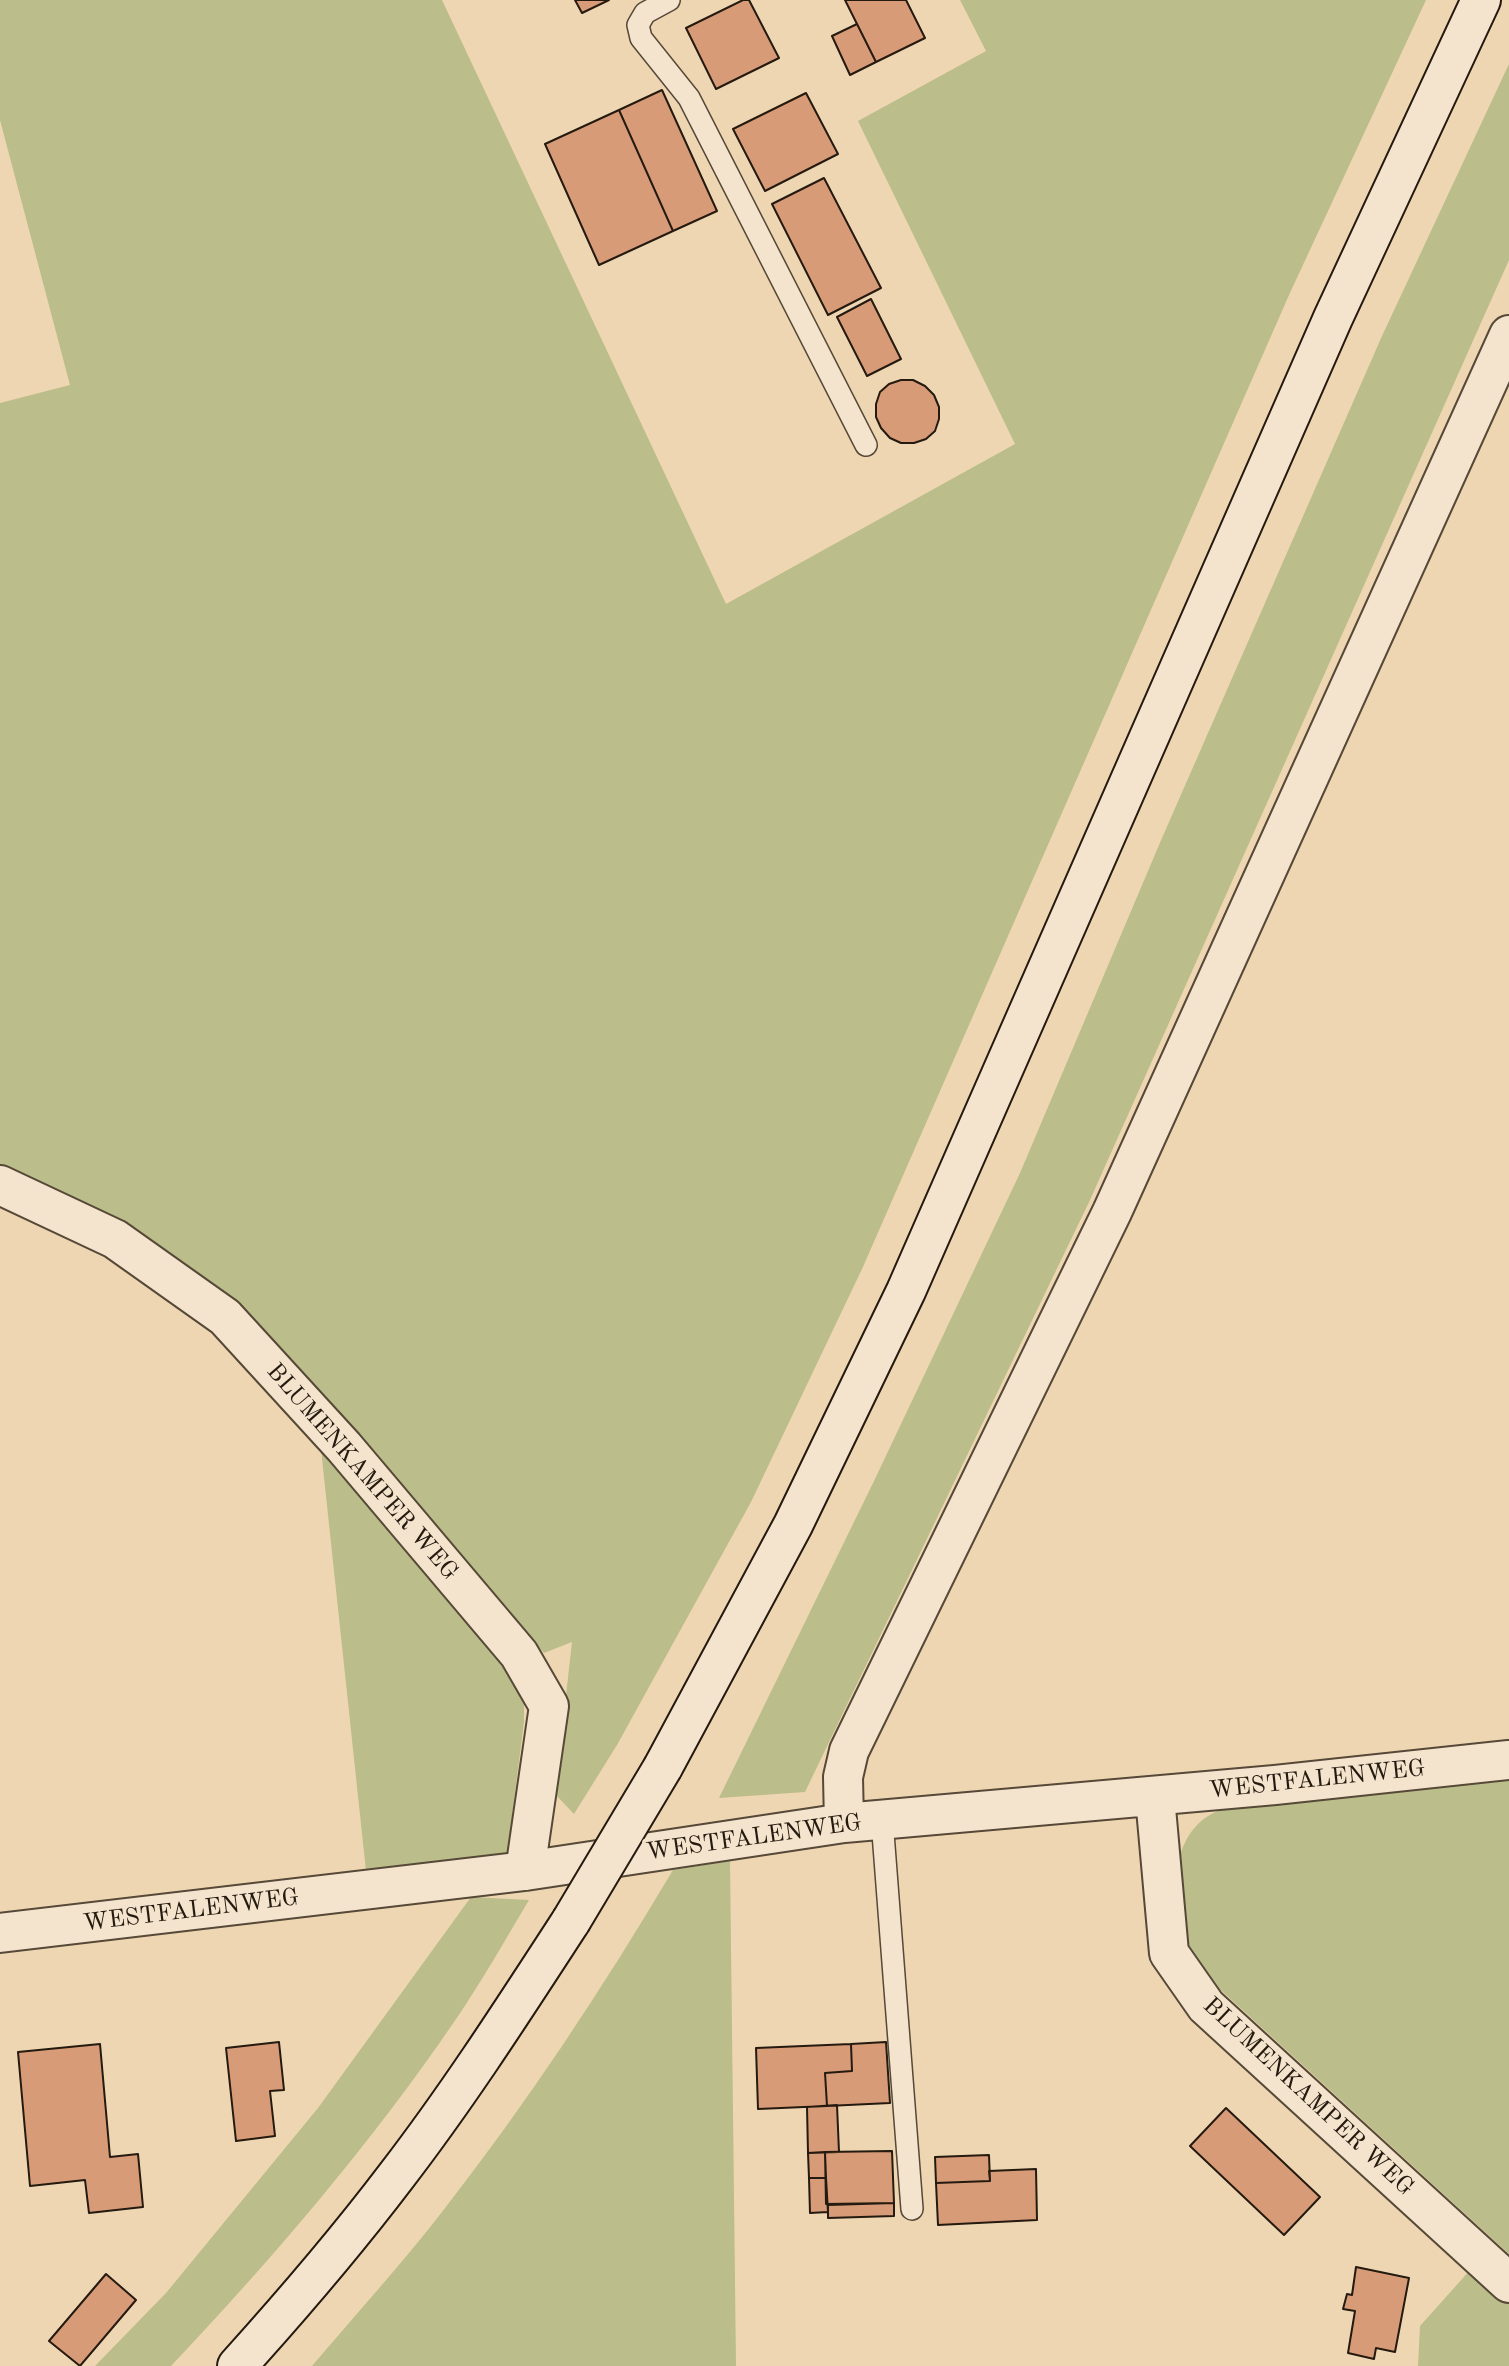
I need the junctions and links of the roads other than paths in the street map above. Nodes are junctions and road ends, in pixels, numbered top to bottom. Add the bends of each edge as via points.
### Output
1 (669, 0) edge
2 (1480, 0) edge
3 (1509, 335) edge
4 (866, 444) dead end
5 (0, 1185) edge
6 (1509, 1760) edge
7 (1155, 1797) junction
8 (882, 1820) junction
9 (844, 1823) junction
10 (525, 1871) junction
11 (0, 1933) edge
12 (912, 2209) dead end
13 (1509, 2283) edge
14 (237, 2366) edge

1 - 4 lane via 645,13 638,25 641,38 688,97
2 - 14 street, bridge via 1333,318 906,1290 793,1525 663,1768 492,2043 397,2175
3 - 9 street via 1112,1212 849,1751 843,1777
5 - 10 street, BLUMENKAMPER WEG via 115,1239 225,1317 344,1447 519,1654 549,1706
6 - 7 street, WESTFALENWEG
7 - 8 street, WESTFALENWEG
7 - 13 street, BLUMENKAMPER WEG via 1169,1953 1206,2006
8 - 9 street, WESTFALENWEG
8 - 12 lane
9 - 10 street, WESTFALENWEG
10 - 11 street, WESTFALENWEG

